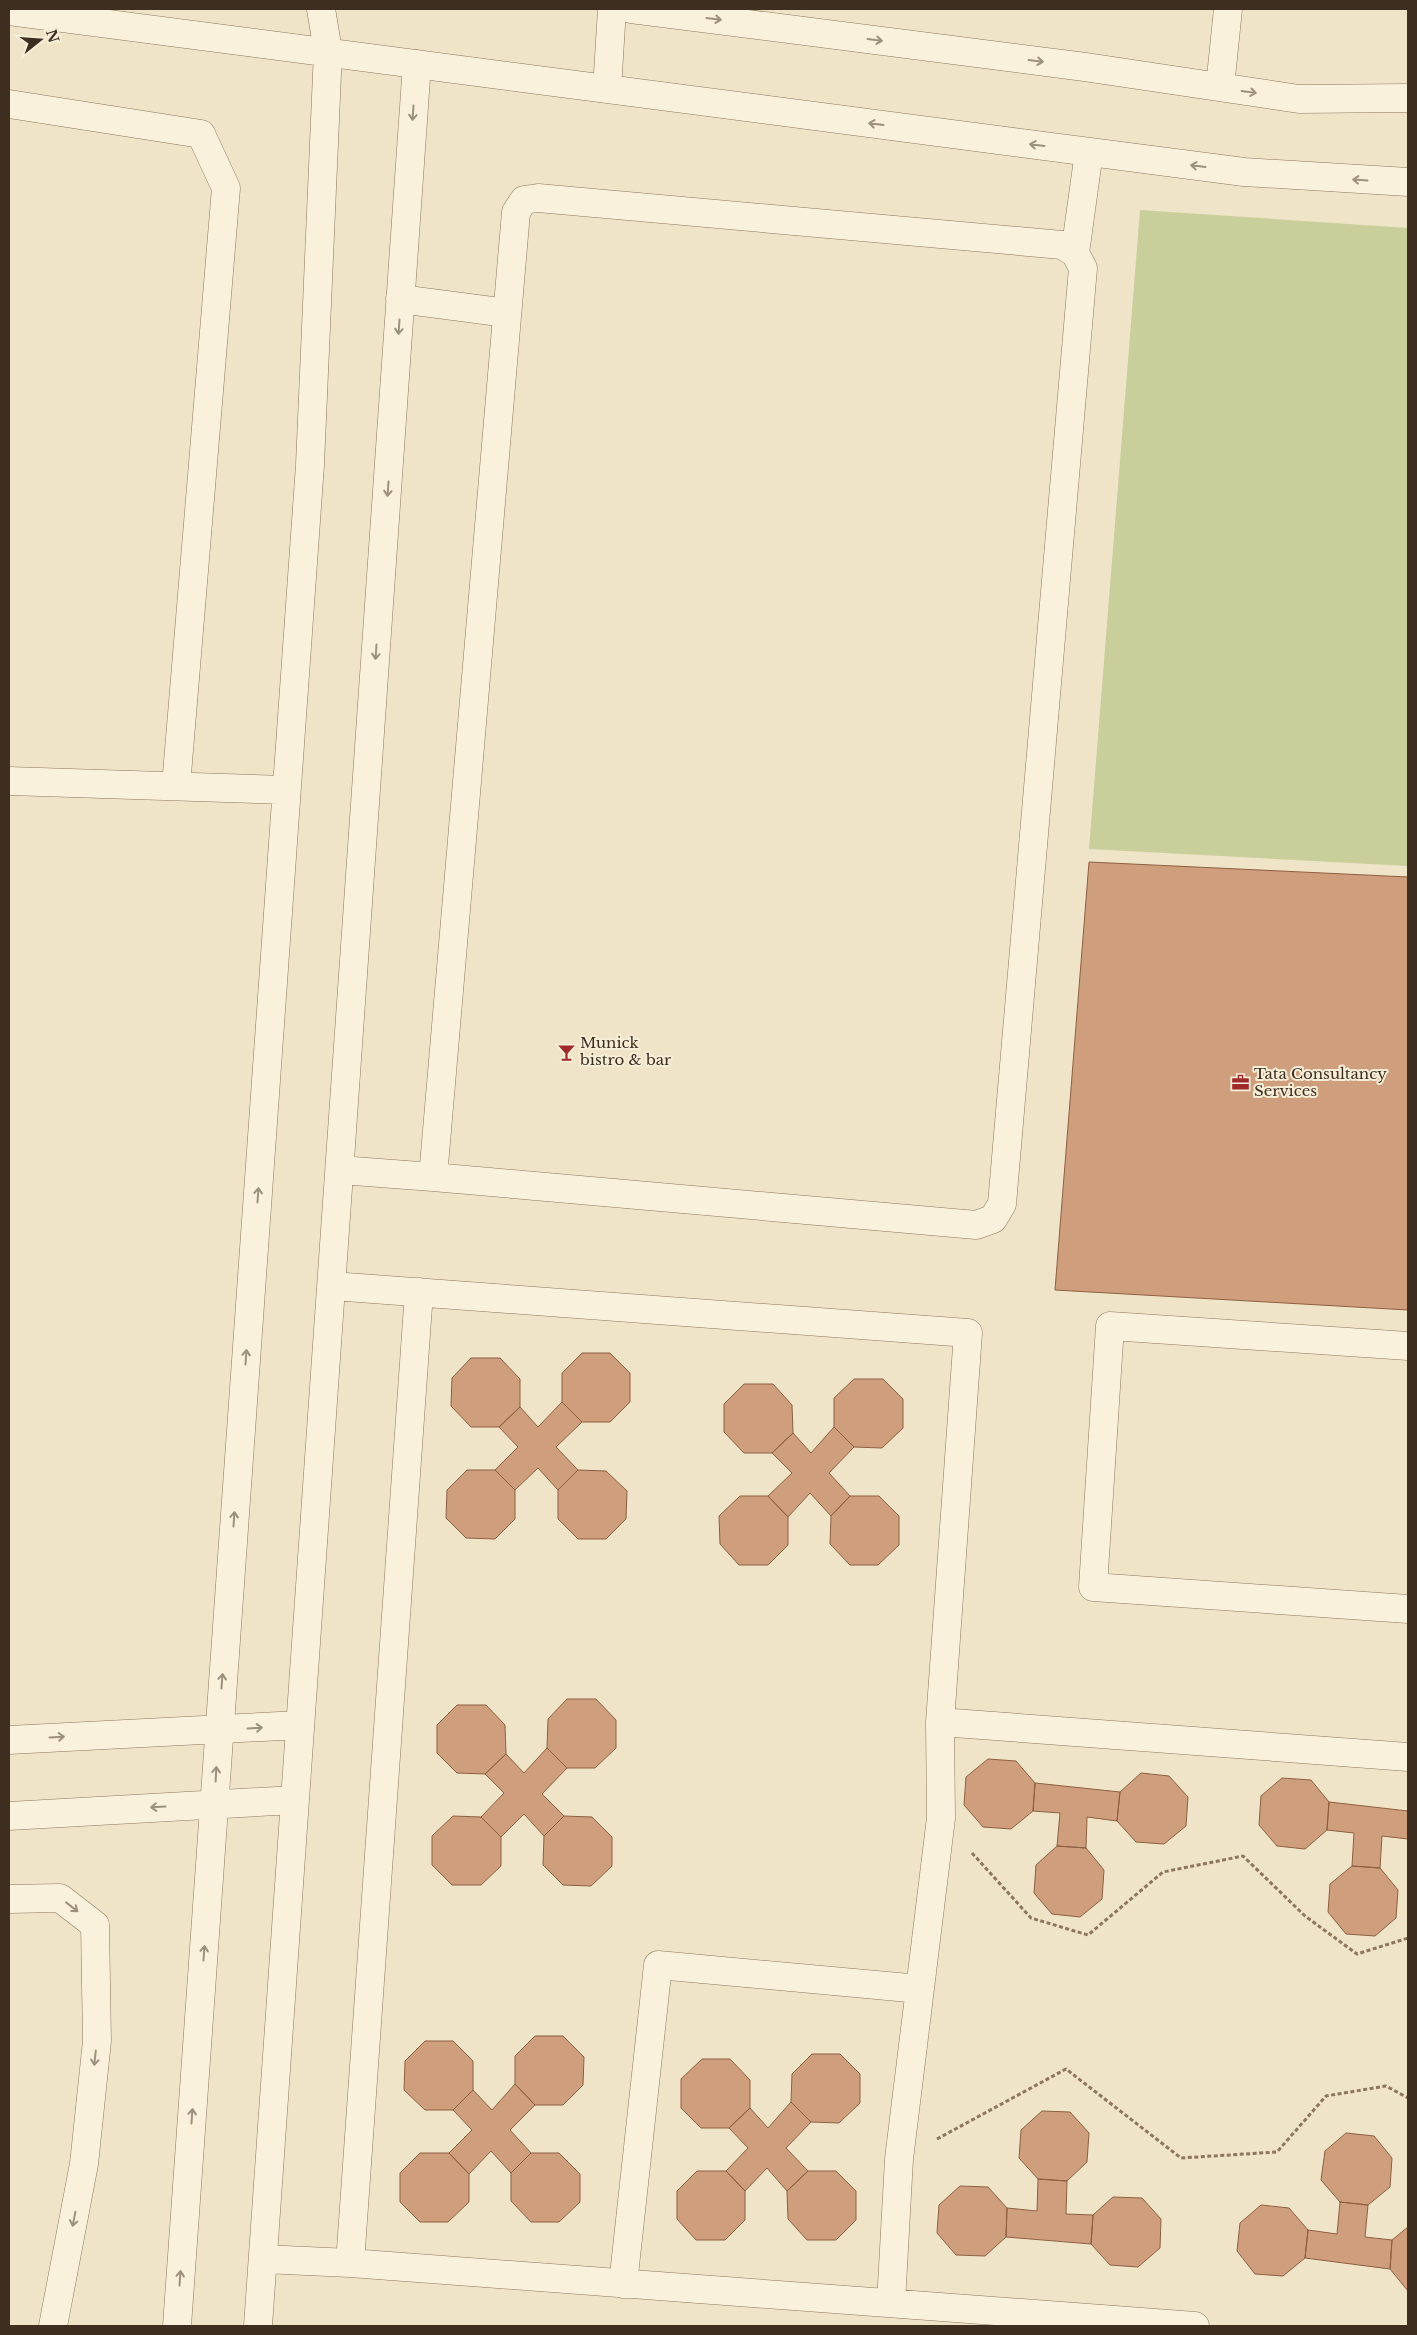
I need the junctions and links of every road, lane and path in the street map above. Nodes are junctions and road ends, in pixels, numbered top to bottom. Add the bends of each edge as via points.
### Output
1 (321, 9) edge
2 (612, 9) edge
3 (631, 9) edge
4 (1228, 9) edge
5 (9, 11) edge
6 (328, 51) junction
7 (417, 64) junction
8 (1220, 87) junction
9 (607, 89) junction
10 (1408, 98) edge
11 (9, 104) edge
12 (1089, 152) junction
13 (1408, 182) edge
14 (1075, 253) junction
15 (400, 298) junction
16 (507, 313) junction
17 (9, 781) edge
18 (176, 786) junction
19 (286, 790) junction
20 (340, 1170) junction
21 (434, 1177) junction
22 (332, 1286) junction
23 (419, 1292) junction
24 (1408, 1346) edge
25 (1408, 1609) edge
26 (940, 1722) junction
27 (300, 1725) junction
28 (219, 1729) junction
29 (9, 1740) edge
30 (1408, 1757) edge
31 (294, 1800) junction
32 (214, 1804) junction
33 (9, 1816) edge
34 (941, 1818) junction
35 (9, 1899) edge
36 (1408, 1938) edge
37 (920, 1989) junction
38 (1408, 2098) edge
39 (899, 2159) junction
40 (263, 2259) junction
41 (350, 2263) junction
42 (623, 2284) junction
43 (891, 2303) junction
44 (52, 2326) edge
45 (177, 2326) edge
46 (258, 2326) edge
47 (1195, 2326) edge

1 - 6 street
2 - 9 street
3 -> 8 street
4 - 8 street
5 - 6 street
6 - 7 street
6 - 19 street via 310,465
7 - 9 street
7 -> 15 street
8 -> 10 street via 1299,99
12 -> 9 street
11 - 18 street via 201,134 226,188
13 -> 12 street via 1244,172
12 - 14 street
14 - 16 street via 1062,245 538,198 524,200 516,212
14 - 21 street via 1083,268 1002,1204 994,1219 976,1225
15 - 16 street
15 -> 20 street
16 - 21 street
17 - 18 street
18 - 19 street
28 -> 19 street
20 - 21 street
20 - 22 street
22 - 23 street
22 - 27 street
23 - 26 street via 968,1333
23 - 41 street
24 - 25 street via 1110,1326 1093,1587
26 - 30 street
26 - 34 street
28 -> 27 street
27 - 31 street
29 -> 28 street
32 -> 28 street
31 - 32 street
31 - 40 street
32 -> 33 street
45 -> 32 street
34 - 36 path via 1031,1918 1088,1936 1163,1872 1242,1856 1305,1916 1357,1954
34 - 37 street
35 -> 44 street via 60,1898 95,1925 97,2041 84,2164
37 - 39 street
37 - 42 street via 658,1965
38 - 39 path via 1386,2086 1326,2096 1277,2152 1181,2158 1066,2069
39 - 43 street
40 - 41 street
40 - 46 street
41 - 42 street
42 - 43 street
43 - 47 street

